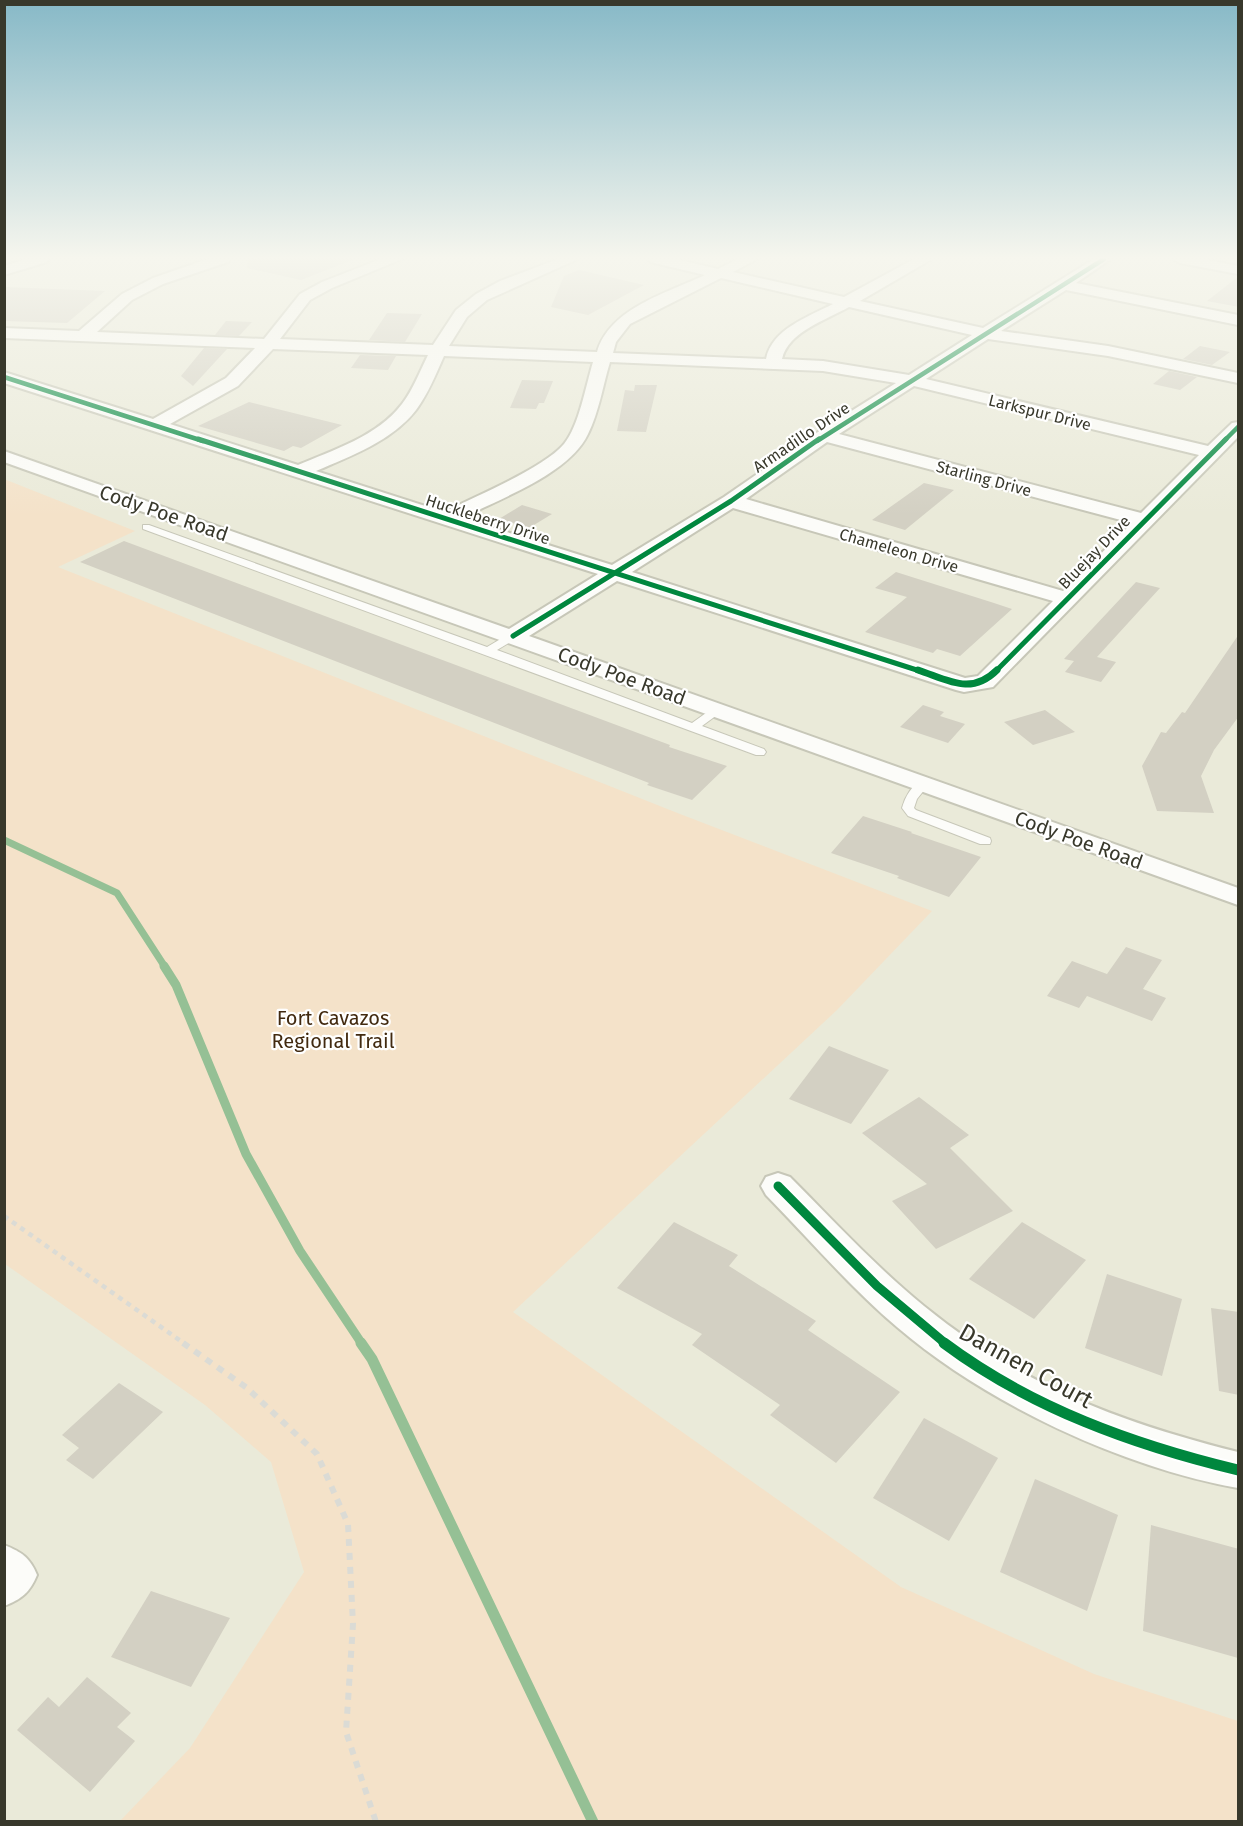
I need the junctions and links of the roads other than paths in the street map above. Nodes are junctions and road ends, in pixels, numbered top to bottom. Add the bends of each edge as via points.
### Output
1 (268, 344) edge
2 (299, 344) edge
3 (443, 344) edge
4 (607, 344) edge
5 (779, 344) edge
6 (971, 344) edge
7 (1058, 344) edge
8 (440, 350) junction
9 (602, 357) junction
10 (773, 363) junction
11 (4, 376) edge
12 (1239, 378) edge
13 (913, 381) junction
14 (157, 424) junction
15 (1239, 427) edge
16 (824, 436) junction
17 (1213, 453) junction
18 (4, 456) edge
19 (302, 471) junction
20 (731, 501) junction
21 (444, 519) junction
22 (1144, 520) junction
23 (146, 527) dead end
24 (257, 546) junction
25 (231, 558) junction
26 (615, 574) junction
27 (1068, 599) junction
28 (513, 636) junction
29 (488, 651) junction
30 (964, 685) joint
31 (717, 710) junction
32 (693, 728) junction
33 (760, 752) dead end
34 (923, 784) junction
35 (985, 841) dead end
36 (1239, 897) edge
37 (778, 1186) dead end
38 (1239, 1470) edge

1 - 14 street via 232,382
2 - 8 street, Larkspur Drive
3 - 8 street
4 - 9 street
5 - 10 street
6 - 13 street, Armadillo Drive
7 - 12 street
8 - 9 street, Larkspur Drive
8 - 19 street via 410,406 399,418 351,448
9 - 10 street, Larkspur Drive
9 - 21 street via 580,433 570,448 536,474
10 - 13 street, Larkspur Drive via 842,368
11 - 14 street, Huckleberry Drive
13 - 16 street, Armadillo Drive
13 - 17 street, Larkspur Drive
14 - 19 street, Huckleberry Drive
15 - 17 street, Bluejay Drive
16 - 20 street, Armadillo Drive
16 - 22 street, Starling Drive
17 - 22 street, Bluejay Drive
18 - 24 street, Cody Poe Road
19 - 21 street, Huckleberry Drive
20 - 26 street, Armadillo Drive
20 - 27 street, Chameleon Drive
21 - 26 street, Huckleberry Drive
22 - 27 street, Bluejay Drive
23 - 25 lane
24 - 25 lane
24 - 28 street, Cody Poe Road
25 - 29 lane
26 - 28 street, Armadillo Drive
26 - 30 street, Huckleberry Drive
27 - 30 street, Bluejay Drive via 985,682
28 - 29 lane
28 - 31 street, Cody Poe Road
29 - 32 lane
31 - 32 lane
31 - 34 street, Cody Poe Road
32 - 33 lane
34 - 35 lane via 911,798 908,808 912,813
34 - 36 street, Cody Poe Road
37 - 38 street, Dannen Court via 910,1316 1000,1379 1102,1430

